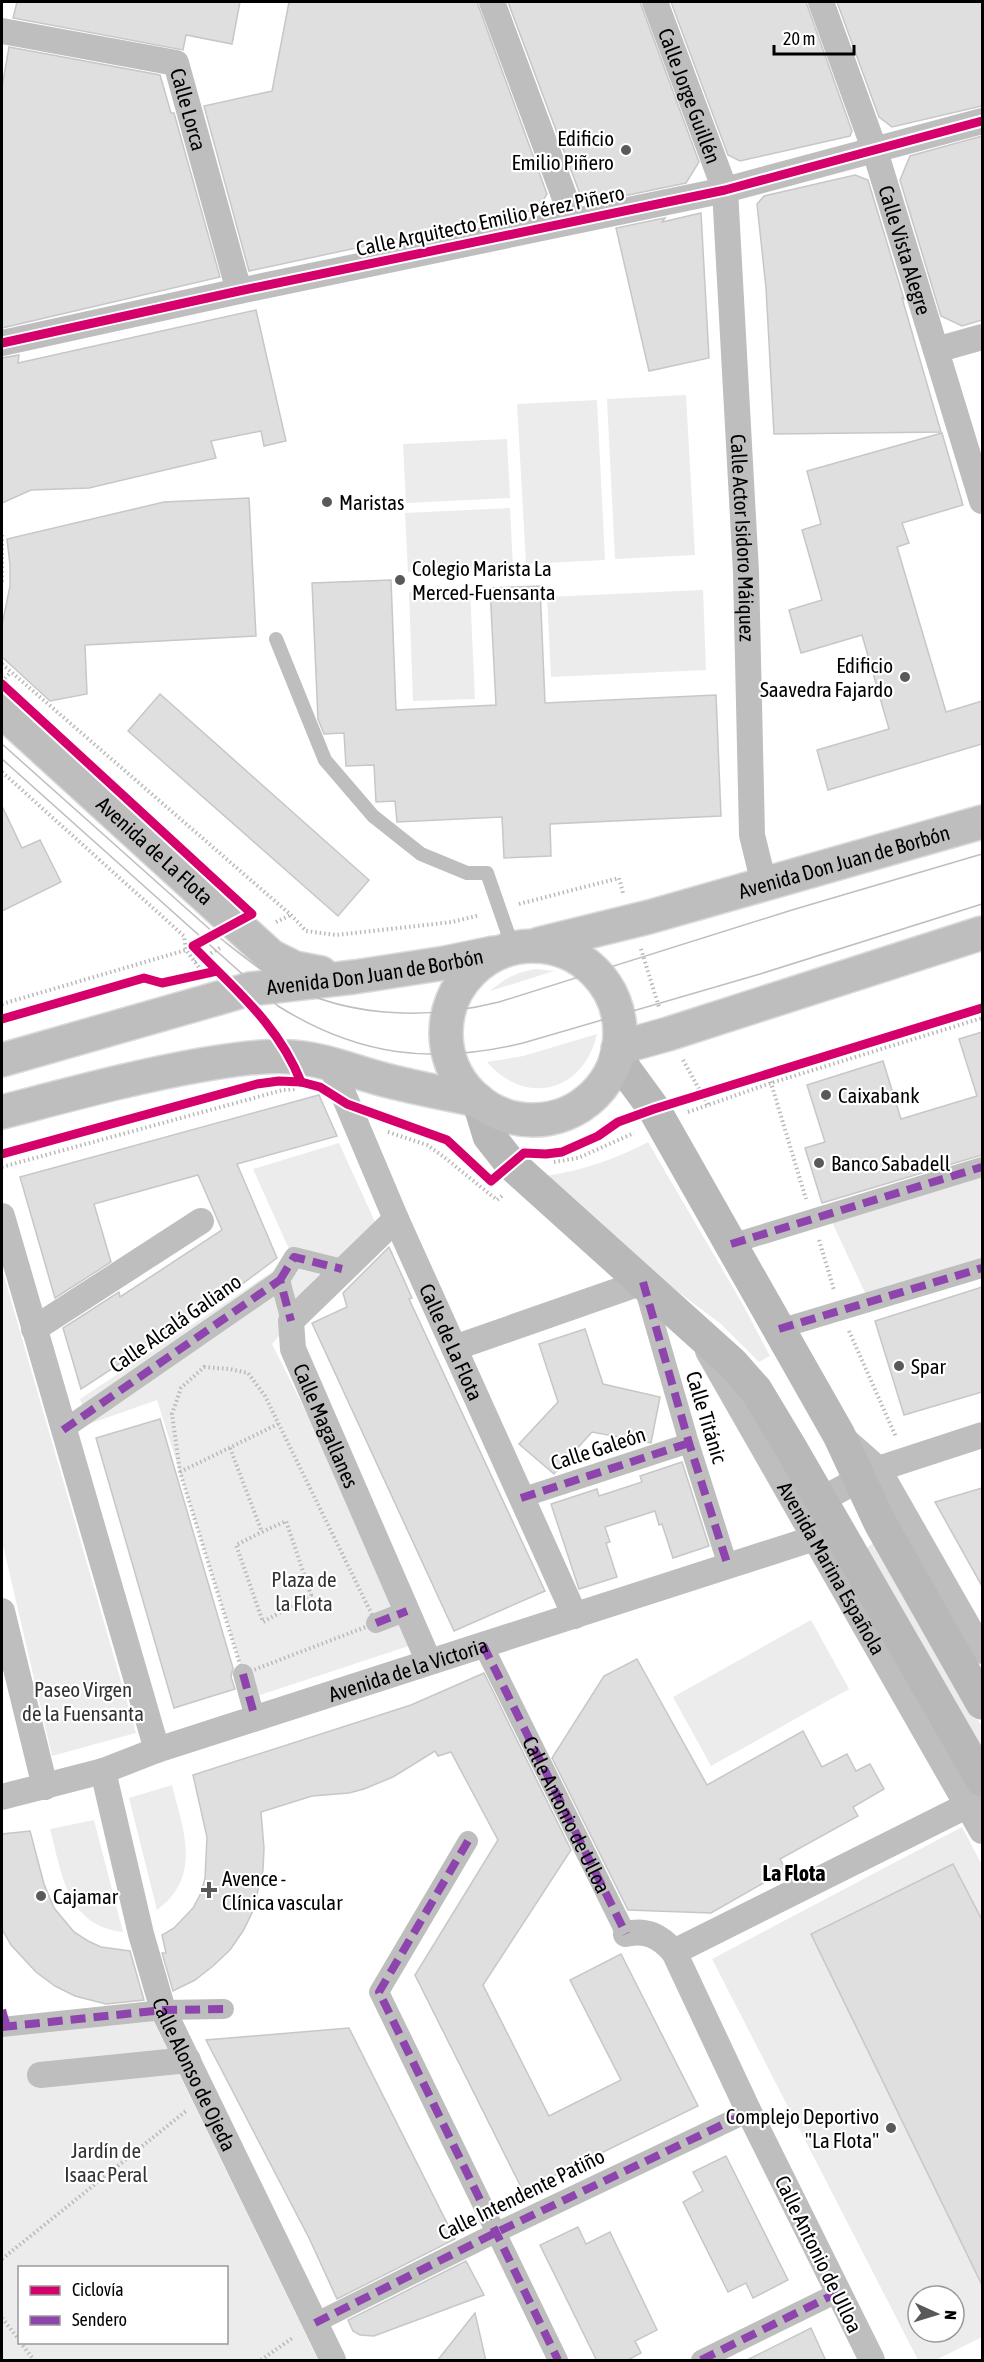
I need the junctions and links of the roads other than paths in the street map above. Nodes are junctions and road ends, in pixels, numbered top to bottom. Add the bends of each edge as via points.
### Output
1 (492, 2) edge
2 (655, 2) edge
3 (821, 2) edge
4 (2, 31) edge
5 (982, 121) edge
6 (875, 151) junction
7 (725, 190) junction
8 (573, 220) junction
9 (239, 291) junction
10 (982, 337) edge
11 (2, 343) edge
12 (936, 350) junction
13 (982, 501) edge
14 (276, 639) dead end
15 (6, 701) edge
16 (982, 822) edge
17 (764, 884) junction
18 (982, 933) edge
19 (517, 948) junction
20 (354, 977) junction
21 (617, 1052) junction
22 (2, 1060) edge
23 (331, 1065) junction
24 (478, 1100) junction
25 (2, 1112) edge
26 (982, 1167) edge
27 (2, 1216) edge
28 (396, 1219) junction
29 (201, 1221) dead end
30 (730, 1244) junction
31 (982, 1268) edge
32 (342, 1269) junction
33 (280, 1280) junction
34 (643, 1282) junction
35 (291, 1321) junction
36 (34, 1329) junction
37 (779, 1329) junction
38 (698, 1332) junction
39 (454, 1348) junction
40 (63, 1430) junction
41 (982, 1435) edge
42 (689, 1443) junction
43 (869, 1473) junction
44 (521, 1498) junction
45 (820, 1500) junction
46 (815, 1538) junction
47 (728, 1566) junction
48 (2, 1611) edge
49 (407, 1611) junction
50 (575, 1616) junction
51 (376, 1623) road end
52 (483, 1645) junction
53 (982, 1651) edge
54 (429, 1662) junction
55 (243, 1674) road end
56 (982, 1703) edge
57 (255, 1718) junction
58 (157, 1750) junction
59 (103, 1771) junction
60 (45, 1787) junction
61 (2, 1797) edge
62 (978, 1797) edge
63 (982, 1831) edge
64 (468, 1841) dead end
65 (626, 1934) joint
66 (674, 1952) junction
67 (224, 2009) dead end
68 (163, 2010) junction
69 (3, 2021) edge
70 (188, 2060) junction
71 (40, 2075) dead end
72 (749, 2112) junction
73 (495, 2233) junction
74 (839, 2292) junction
75 (315, 2323) junction
76 (333, 2361) edge
77 (558, 2361) edge
78 (702, 2361) edge
79 (872, 2361) edge

1 - 8 street
2 - 7 street, Calle Jorge Guillén
3 - 6 street, Calle Vista Alegre
4 - 9 street, Calle Lorca via 176,63
5 - 6 street, Calle Arquitecto Emilio Pérez Piñero
6 - 7 street, Calle Arquitecto Emilio Pérez Piñero
6 - 12 street, Calle Vista Alegre
7 - 8 street, Calle Arquitecto Emilio Pérez Piñero
7 - 17 street, Calle Actor Isidoro Máiquez via 746,572 752,835
8 - 9 street, Calle Arquitecto Emilio Pérez Piñero
9 - 11 street, Calle Arquitecto Emilio Pérez Piñero
10 - 12 street
12 - 13 street, Calle Vista Alegre
14 - 19 lane via 325,760 373,816 421,854 466,873 487,873
15 - 20 main road, Avenida de La Flota via 271,956 295,968
16 - 17 main road, Avenida Don Juan de Borbón
17 - 19 main road, Avenida Don Juan de Borbón
18 - 21 main road
19 - 20 main road, Avenida Don Juan de Borbón
19 - 21 main road via 556,948 597,973 618,1015
19 - 24 main road via 490,957 476,967 464,980 449,1012 449,1055 465,1087
20 - 22 main road, Avenida Don Juan de Borbón via 272,985 220,983
21 - 24 main road via 612,1070 596,1093 584,1104 555,1117 508,1116
21 - 30 main road via 654,1108
23 - 24 main road
23 - 25 main road via 285,1069 232,1061 94,1087
23 - 28 street, Calle de La Flota
24 - 34 main road, Avenida Marina Española via 489,1136 511,1164
26 - 30 street
27 - 36 street
28 - 32 street
28 - 39 street, Calle de La Flota
29 - 36 street
30 - 37 main road
31 - 37 street
32 - 33 street, Calle Alcalá Galiano via 294,1257
32 - 35 street
33 - 35 street
33 - 40 street, Calle Alcalá Galiano
34 - 38 main road, Avenida Marina Española
34 - 39 street
34 - 42 street, Calle Titánic
35 - 49 street, Calle Magallanes via 293,1349
36 - 40 street
37 - 43 main road via 839,1435
38 - 45 main road, Avenida Marina Española via 756,1390
38 - 46 street, Avenida Marina Española
39 - 44 street, Calle de La Flota
40 - 58 street
41 - 43 street
42 - 44 street, Calle Galeón
42 - 47 street, Calle Titánic
43 - 45 street
43 - 53 street
43 - 56 main road via 880,1523
44 - 50 street, Calle de La Flota
45 - 62 main road, Avenida Marina Española
46 - 47 street, Avenida de la Victoria
46 - 62 street, Avenida Marina Española
47 - 50 street, Avenida de la Victoria
48 - 60 street
49 - 51 street
49 - 54 street, Calle Magallanes
50 - 52 street, Avenida de la Victoria
52 - 54 street, Avenida de la Victoria
52 - 65 street, Calle Antonio de Ulloa
54 - 57 street, Avenida de la Victoria
55 - 57 street
57 - 58 street, Avenida de la Victoria
58 - 59 street, Avenida de la Victoria
59 - 60 street, Avenida de la Victoria
59 - 68 street, Calle Alonso de Ojeda
60 - 61 street, Avenida de la Victoria
62 - 63 street, Avenida Marina Española
62 - 66 street
64 - 73 street via 379,1992
65 - 66 street, Calle Antonio de Ulloa via 644,1931 665,1942
66 - 72 street, Calle Antonio de Ulloa
67 - 68 street
68 - 69 street
68 - 70 street, Calle Alonso de Ojeda
70 - 71 street
70 - 75 street, Calle Alonso de Ojeda
72 - 73 street, Calle Intendente Patiño
72 - 74 street, Calle Antonio de Ulloa
73 - 75 street, Calle Intendente Patiño
73 - 77 street
74 - 78 street
74 - 79 street, Calle Antonio de Ulloa
75 - 76 street, Calle Alonso de Ojeda

